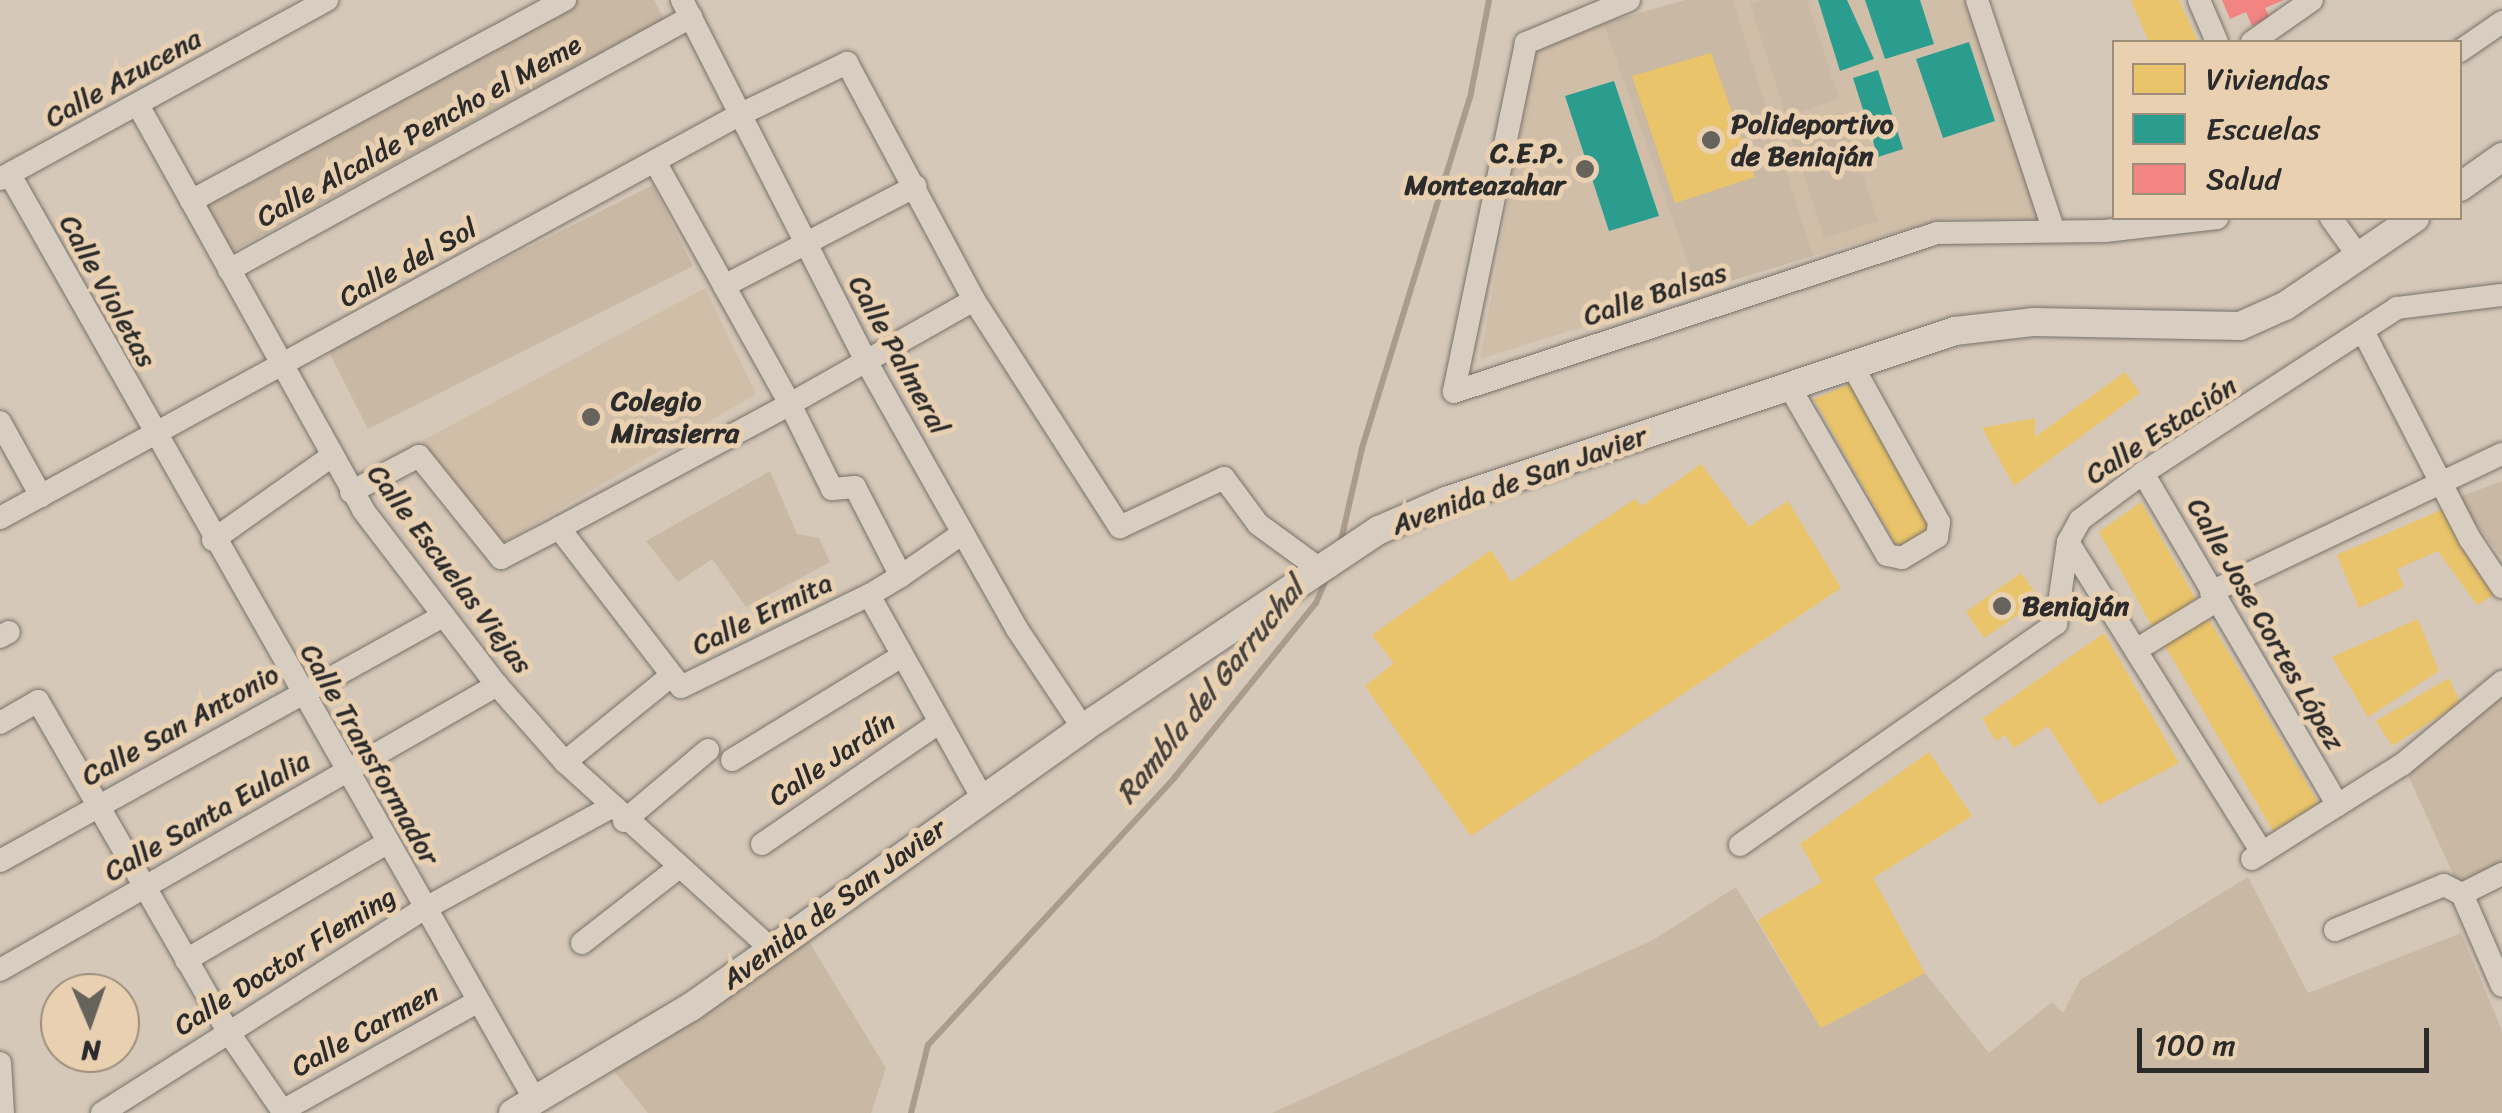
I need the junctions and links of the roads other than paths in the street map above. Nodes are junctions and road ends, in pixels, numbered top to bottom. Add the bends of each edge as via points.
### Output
1 (328, 0) edge
2 (565, 0) edge
3 (1629, 0) edge
4 (1977, 0) edge
5 (2199, 0) edge
6 (2308, 1) edge
7 (686, 8) edge
8 (2502, 22) edge
9 (2216, 40) edge
10 (2255, 40) edge
11 (2462, 50) edge
12 (138, 105) junction
13 (739, 115) junction
14 (2502, 157) edge
15 (655, 161) junction
16 (5, 177) edge
17 (916, 186) junction
18 (2462, 186) edge
19 (191, 201) junction
20 (2210, 220) edge
21 (2332, 220) edge
22 (2413, 220) edge
23 (2054, 230) junction
24 (808, 241) junction
25 (2359, 257) junction
26 (228, 270) junction
27 (724, 286) junction
28 (2502, 295) edge
29 (974, 300) junction
30 (2362, 330) junction
31 (866, 361) junction
32 (1852, 365) junction
33 (282, 367) junction
34 (1789, 386) junction
35 (790, 404) junction
36 (0, 422) edge
37 (154, 436) junction
38 (2502, 454) edge
39 (332, 456) junction
40 (2143, 473) junction
41 (2441, 482) junction
42 (351, 492) junction
43 (41, 496) junction
44 (0, 518) edge
45 (560, 528) junction
46 (964, 533) junction
47 (214, 540) junction
48 (2068, 542) junction
49 (1317, 568) junction
50 (901, 576) junction
51 (2502, 587) edge
52 (870, 595) junction
53 (2214, 597) junction
54 (443, 616) junction
55 (2136, 650) junction
56 (902, 656) junction
57 (676, 681) junction
58 (2502, 682) edge
59 (497, 685) junction
60 (300, 692) junction
61 (0, 724) edge
62 (937, 724) junction
63 (1084, 728) junction
64 (708, 750) dead end
65 (732, 760) dead end
66 (565, 762) junction
67 (345, 771) junction
68 (982, 799) junction
69 (97, 805) junction
70 (2338, 805) junction
71 (617, 814) junction
72 (386, 843) junction
73 (762, 844) dead end
74 (1740, 845) dead end
75 (0, 861) edge
76 (678, 868) junction
77 (2502, 874) edge
78 (144, 887) junction
79 (2462, 894) junction
80 (424, 909) junction
81 (2335, 930) dead end
82 (582, 944) dead end
83 (771, 948) junction
84 (186, 960) junction
85 (0, 970) edge
86 (2502, 986) edge
87 (478, 1002) junction
88 (229, 1032) junction
89 (0, 1063) edge
90 (524, 1107) edge
91 (283, 1112) edge
92 (3, 1113) edge
93 (102, 1113) edge

1 - 12 street, Calle Azucena
2 - 19 street
3 - 23 street, Calle Balsas via 1532,36 1524,52 1454,392 1937,233
4 - 23 street
5 - 9 street
6 - 10 street
7 - 13 street, Calle Palmeral
7 - 26 street, Calle Alcalde Pencho el Meme
8 - 11 street
12 - 16 street, Calle Azucena
12 - 19 street, Calle Escuelas Viejas
13 - 15 street, Calle del Sol
13 - 17 street, Calle del Sol via 847,63
13 - 24 street, Calle Palmeral
14 - 18 main road
15 - 27 street
15 - 33 street, Calle del Sol
16 - 37 street, Calle Violetas
17 - 24 street
17 - 29 street
19 - 26 street, Calle Escuelas Viejas
20 - 23 street, Calle Balsas
21 - 25 street
22 - 25 main road, Avenida de San Javier
24 - 27 street
24 - 31 street, Calle Palmeral
25 - 32 main road, Avenida de San Javier via 2269,315 2240,326 2008,323 1955,331
26 - 33 street, Calle Escuelas Viejas
27 - 35 street
28 - 30 street, Calle Estación via 2397,308
29 - 31 street
29 - 49 street via 1120,527 1224,478 1258,524
30 - 40 street, Calle Estación
30 - 41 street
31 - 35 street
31 - 46 street, Calle Palmeral
32 - 34 main road, Avenida de San Javier
32 - 34 street via 1938,522 1937,537 1902,558 1886,555
33 - 37 street, Calle del Sol
33 - 39 street, Calle Escuelas Viejas
34 - 49 main road, Avenida de San Javier via 1446,501
35 - 45 street
35 - 50 street via 832,489 855,486
36 - 43 street
37 - 43 street, Calle del Sol
37 - 47 street, Calle Transformador
38 - 41 street
39 - 42 street, Calle Escuelas Viejas
39 - 47 street
40 - 48 street, Calle Estación via 2080,520
40 - 53 street, Calle Jose Cortes López
41 - 51 street
41 - 53 street
42 - 45 street via 420,456 501,558
42 - 54 street, Calle Escuelas Viejas
43 - 44 street, Calle del Sol
45 - 57 street
46 - 50 street, Calle Ermita
46 - 63 street, Calle Palmeral via 1016,629
47 - 60 street, Calle Transformador
48 - 55 street
48 - 74 street via 2056,624
49 - 63 main road, Avenida de San Javier
50 - 52 street, Calle Ermita
52 - 56 street
52 - 57 street, Calle Ermita
53 - 55 street
53 - 70 street, Calle Jose Cortes López
54 - 59 street, Calle Escuelas Viejas
54 - 60 street, Calle San Antonio
55 - 70 street via 2256,856
56 - 62 street
56 - 65 street
57 - 66 street, Calle Ermita
58 - 70 street via 2403,764
59 - 66 street, Calle Escuelas Viejas
59 - 67 street, Calle Santa Eulalia
60 - 67 street, Calle Transformador
60 - 69 street, Calle San Antonio
61 - 69 street via 38,701
62 - 68 street
62 - 73 street, Calle Jardín
63 - 68 main road, Avenida de San Javier
64 - 71 street, Calle Doctor Fleming
66 - 71 street, Calle Escuelas Viejas
67 - 72 street, Calle Transformador
67 - 78 street, Calle Santa Eulalia
68 - 83 main road, Avenida de San Javier
69 - 75 street, Calle San Antonio
69 - 78 street
71 - 76 street, Calle Escuelas Viejas
71 - 80 street, Calle Doctor Fleming
72 - 80 street, Calle Transformador
72 - 84 street
76 - 82 street
76 - 83 street, Calle Escuelas Viejas
77 - 79 street
78 - 84 street
78 - 85 street, Calle Santa Eulalia
79 - 81 street via 2444,885
79 - 86 street
80 - 87 street, Calle Transformador
80 - 88 street, Calle Doctor Fleming
83 - 90 main road, Avenida de San Javier via 649,1034
84 - 88 street
87 - 90 street, Calle Transformador
87 - 91 street, Calle Carmen
88 - 91 street
88 - 93 street, Calle Doctor Fleming
89 - 92 street

